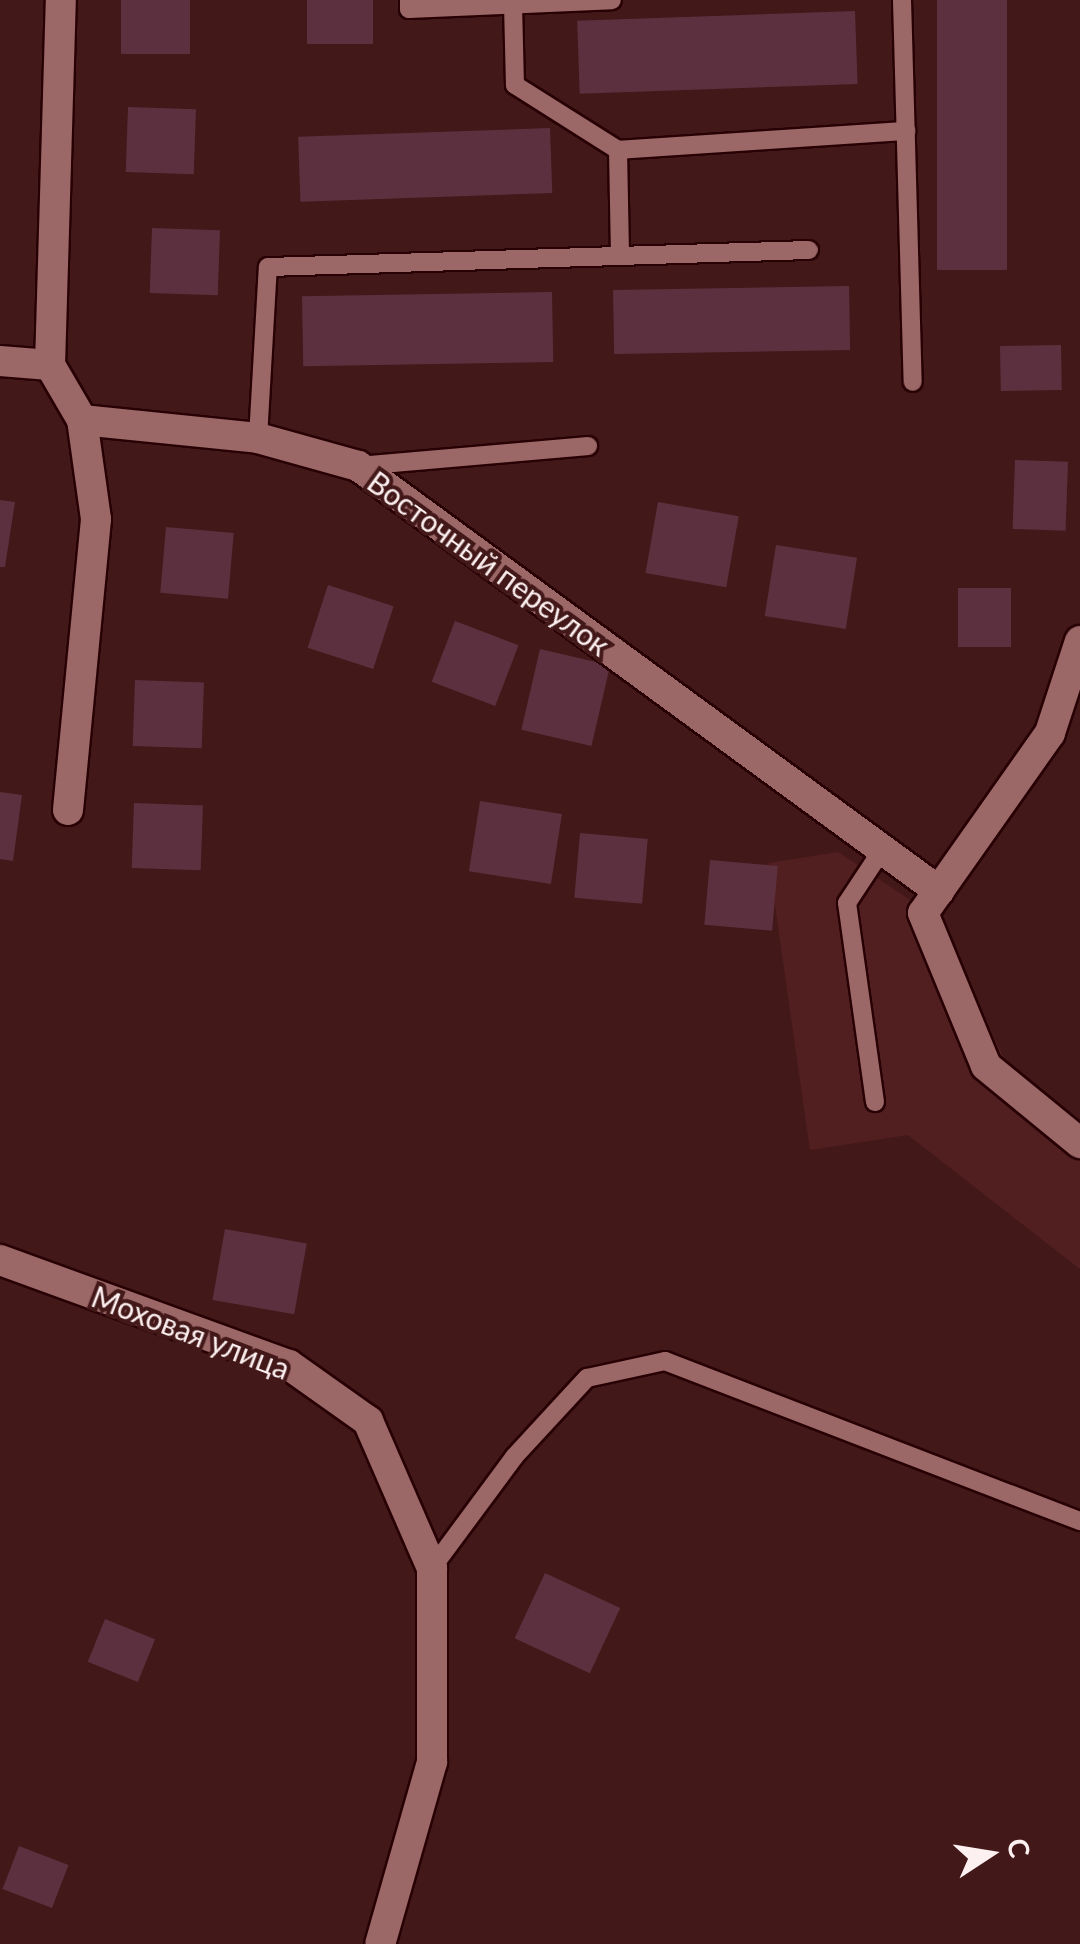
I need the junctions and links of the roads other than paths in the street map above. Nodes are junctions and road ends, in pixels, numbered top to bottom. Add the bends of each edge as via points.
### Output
1 (61, 0) edge
2 (409, 0) edge
3 (612, 0) edge
4 (902, 0) edge
5 (514, 4) junction
6 (906, 131) junction
7 (618, 150) junction
8 (809, 250) dead end
9 (620, 256) junction
10 (0, 361) edge
11 (50, 365) junction
12 (912, 382) dead end
13 (82, 420) junction
14 (258, 438) junction
15 (588, 446) dead end
16 (358, 466) junction
17 (1080, 641) edge
18 (68, 810) dead end
19 (880, 853) junction
20 (940, 891) junction
21 (875, 1102) dead end
22 (1080, 1143) edge
23 (0, 1260) edge
24 (1080, 1521) edge
25 (432, 1568) junction
26 (380, 1944) edge

1 - 11 street
2 - 5 lane via 409,9
3 - 5 lane
4 - 6 lane
5 - 7 lane via 515,85
6 - 7 lane
6 - 12 lane
7 - 9 lane
8 - 9 lane
9 - 14 lane via 268,266
10 - 11 street
11 - 13 street
13 - 14 street, Восточный переулок
13 - 18 street via 96,519
14 - 16 street, Восточный переулок
15 - 16 lane
16 - 19 street, Восточный переулок
17 - 20 street via 1050,733
19 - 20 street, Восточный переулок
19 - 21 lane via 847,904
20 - 22 street via 924,914 986,1066
23 - 25 street, Моховая улица via 290,1365 368,1421
24 - 25 lane via 665,1361 588,1378 514,1457
25 - 26 street, Моховая улица via 432,1762

